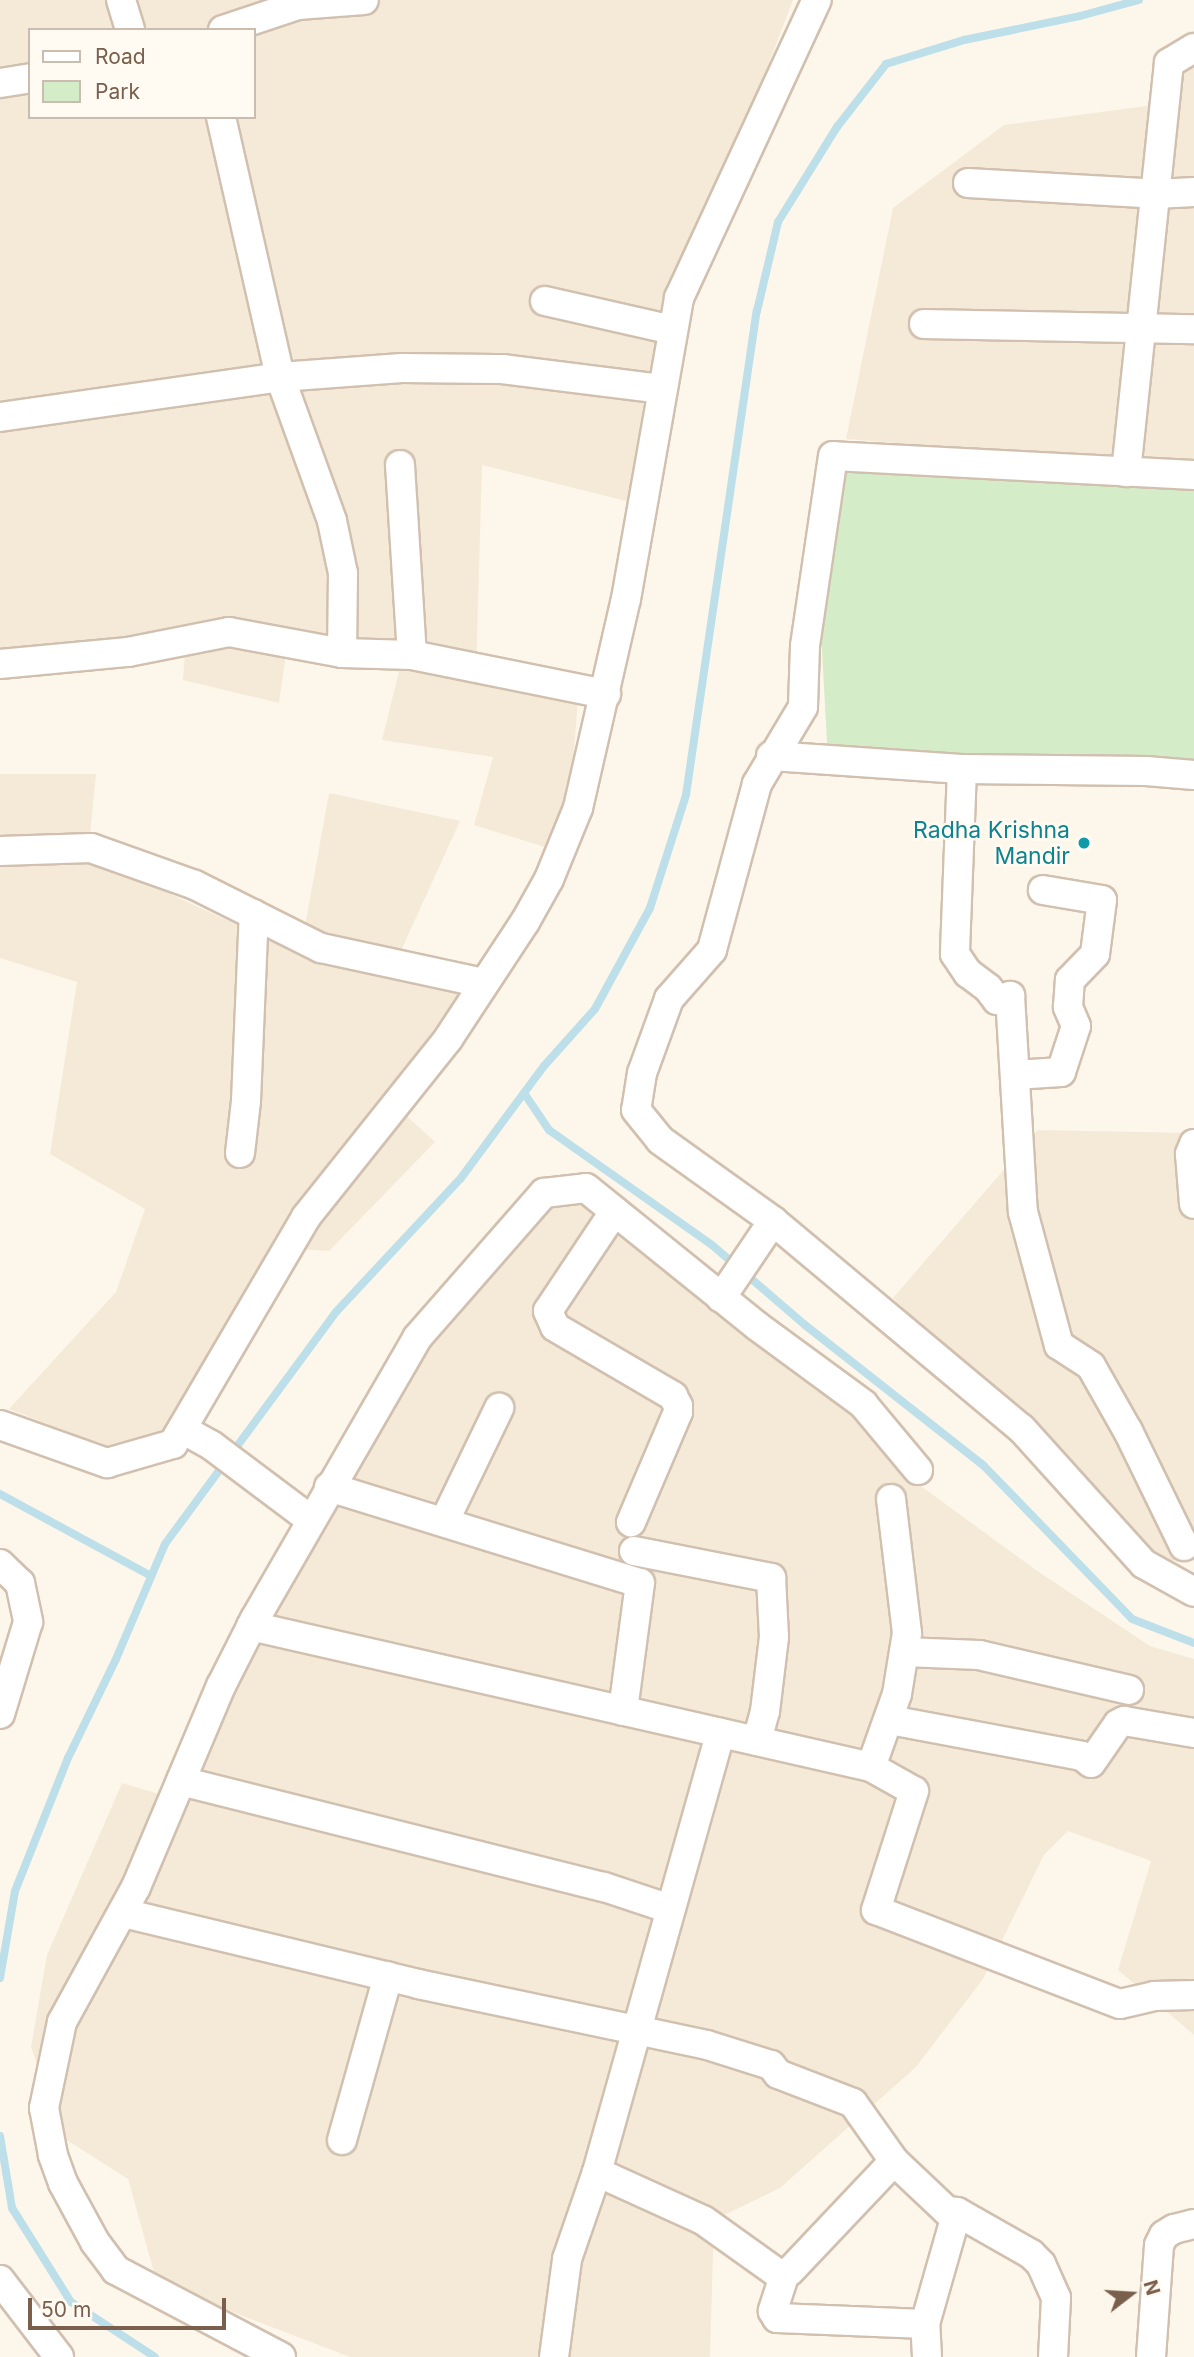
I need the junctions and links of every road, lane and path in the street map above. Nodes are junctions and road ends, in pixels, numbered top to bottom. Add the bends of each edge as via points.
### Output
1 (121, 0) edge
2 (364, 0) edge
3 (817, 0) edge
4 (129, 28) edge
5 (229, 28) edge
6 (1194, 48) edge
7 (28, 78) edge
8 (0, 83) edge
9 (221, 119) edge
10 (968, 183) dead end
11 (1194, 192) edge
12 (1156, 194) junction
13 (545, 301) dead end
14 (924, 324) dead end
15 (1194, 328) edge
16 (1141, 329) junction
17 (673, 330) junction
18 (281, 377) junction
19 (663, 388) junction
20 (0, 417) edge
21 (400, 465) dead end
22 (1126, 472) junction
23 (1194, 475) edge
24 (342, 653) junction
25 (412, 656) junction
26 (0, 664) edge
27 (606, 694) junction
28 (771, 756) junction
29 (962, 769) junction
30 (1194, 775) edge
31 (0, 851) edge
32 (1043, 890) dead end
33 (254, 914) junction
34 (483, 983) junction
35 (1014, 1075) junction
36 (1194, 1144) edge
37 (240, 1153) dead end
38 (1194, 1204) edge
39 (614, 1212) junction
40 (773, 1221) junction
41 (727, 1289) junction
42 (499, 1408) dead end
43 (0, 1425) edge
44 (183, 1429) junction
45 (918, 1470) dead end
46 (329, 1487) junction
47 (891, 1499) dead end
48 (311, 1520) junction
49 (444, 1522) junction
50 (631, 1522) dead end
51 (1189, 1543) edge
52 (634, 1551) dead end
53 (0, 1563) edge
54 (1144, 1564) junction
55 (1194, 1592) edge
56 (251, 1626) junction
57 (904, 1652) junction
58 (1129, 1690) dead end
59 (623, 1712) junction
60 (0, 1714) edge
61 (890, 1720) junction
62 (720, 1733) junction
63 (1194, 1733) edge
64 (757, 1741) junction
65 (871, 1767) junction
66 (181, 1781) junction
67 (670, 1909) junction
68 (123, 1913) junction
69 (388, 1976) junction
70 (1194, 1995) edge
71 (635, 2028) junction
72 (342, 2140) dead end
73 (894, 2161) junction
74 (597, 2172) junction
75 (957, 2212) junction
76 (1194, 2224) edge
77 (785, 2273) junction
78 (0, 2280) edge
79 (925, 2324) junction
80 (53, 2356) edge
81 (281, 2357) edge
82 (554, 2357) edge
83 (927, 2357) edge
84 (1053, 2357) edge
85 (1151, 2357) edge

1 - 4 street
2 - 5 street via 298,5
3 - 17 street via 679,298
6 - 12 street via 1170,63
7 - 8 street
9 - 18 street
10 - 12 street
11 - 12 street
12 - 16 street
13 - 17 street
14 - 16 street
15 - 16 street
16 - 22 street
17 - 19 street
18 - 19 street via 402,368 502,369
18 - 20 street
18 - 24 street via 332,521 344,573
19 - 27 street
21 - 25 street
22 - 23 street
22 - 28 street via 833,456 804,646 803,707
24 - 25 street
24 - 26 street via 229,632 128,652
25 - 27 street
27 - 34 street via 578,808 554,868 525,922
28 - 29 street
28 - 40 street via 757,784 712,950 668,999 642,1073 636,1110 660,1140
29 - 30 street
29 - 35 street via 955,954 997,1000 1010,996
31 - 33 street via 91,848 195,885
32 - 35 street via 1102,900 1095,954 1070,980 1068,1007 1076,1026 1061,1072
33 - 34 street via 321,948
33 - 37 street
34 - 44 street via 448,1039 306,1217
35 - 51 street via 1023,1212 1059,1345 1091,1366
36 - 38 street via 1190,1154
39 - 41 street
39 - 46 street via 586,1188 544,1193 417,1338
39 - 50 street via 548,1311 555,1327 677,1401 678,1412
40 - 41 street
40 - 54 street via 1021,1428
41 - 45 street via 863,1404
42 - 49 street
43 - 44 street via 107,1462 173,1444
44 - 48 street
46 - 48 street
46 - 49 street
47 - 57 street via 904,1588
48 - 56 street
49 - 59 street via 640,1584
51 - 54 street
52 - 64 street via 771,1578 774,1637
53 - 60 street via 20,1583 28,1622
54 - 55 street
56 - 59 street
56 - 66 street
57 - 58 street via 979,1655
57 - 61 street
59 - 62 street
61 - 63 street via 1082,1756 1091,1763 1118,1724 1125,1721
61 - 65 street
62 - 64 street
62 - 67 street
64 - 65 street
65 - 70 street via 914,1791 876,1910 1120,2004 1154,1996
66 - 67 street via 604,1887
66 - 68 street
67 - 71 street
68 - 69 street
68 - 81 street via 62,2022 44,2108 53,2155 95,2242 116,2270
69 - 71 street
69 - 72 street
71 - 73 street via 771,2066 778,2074 853,2103
71 - 74 street
73 - 75 street via 947,2211
73 - 77 street
74 - 77 street via 703,2220 777,2273
74 - 82 street via 567,2259
75 - 79 street
75 - 84 street via 1041,2264 1055,2298
76 - 85 street via 1164,2235 1159,2245
77 - 79 street via 773,2311 777,2318
78 - 80 street
79 - 83 street

